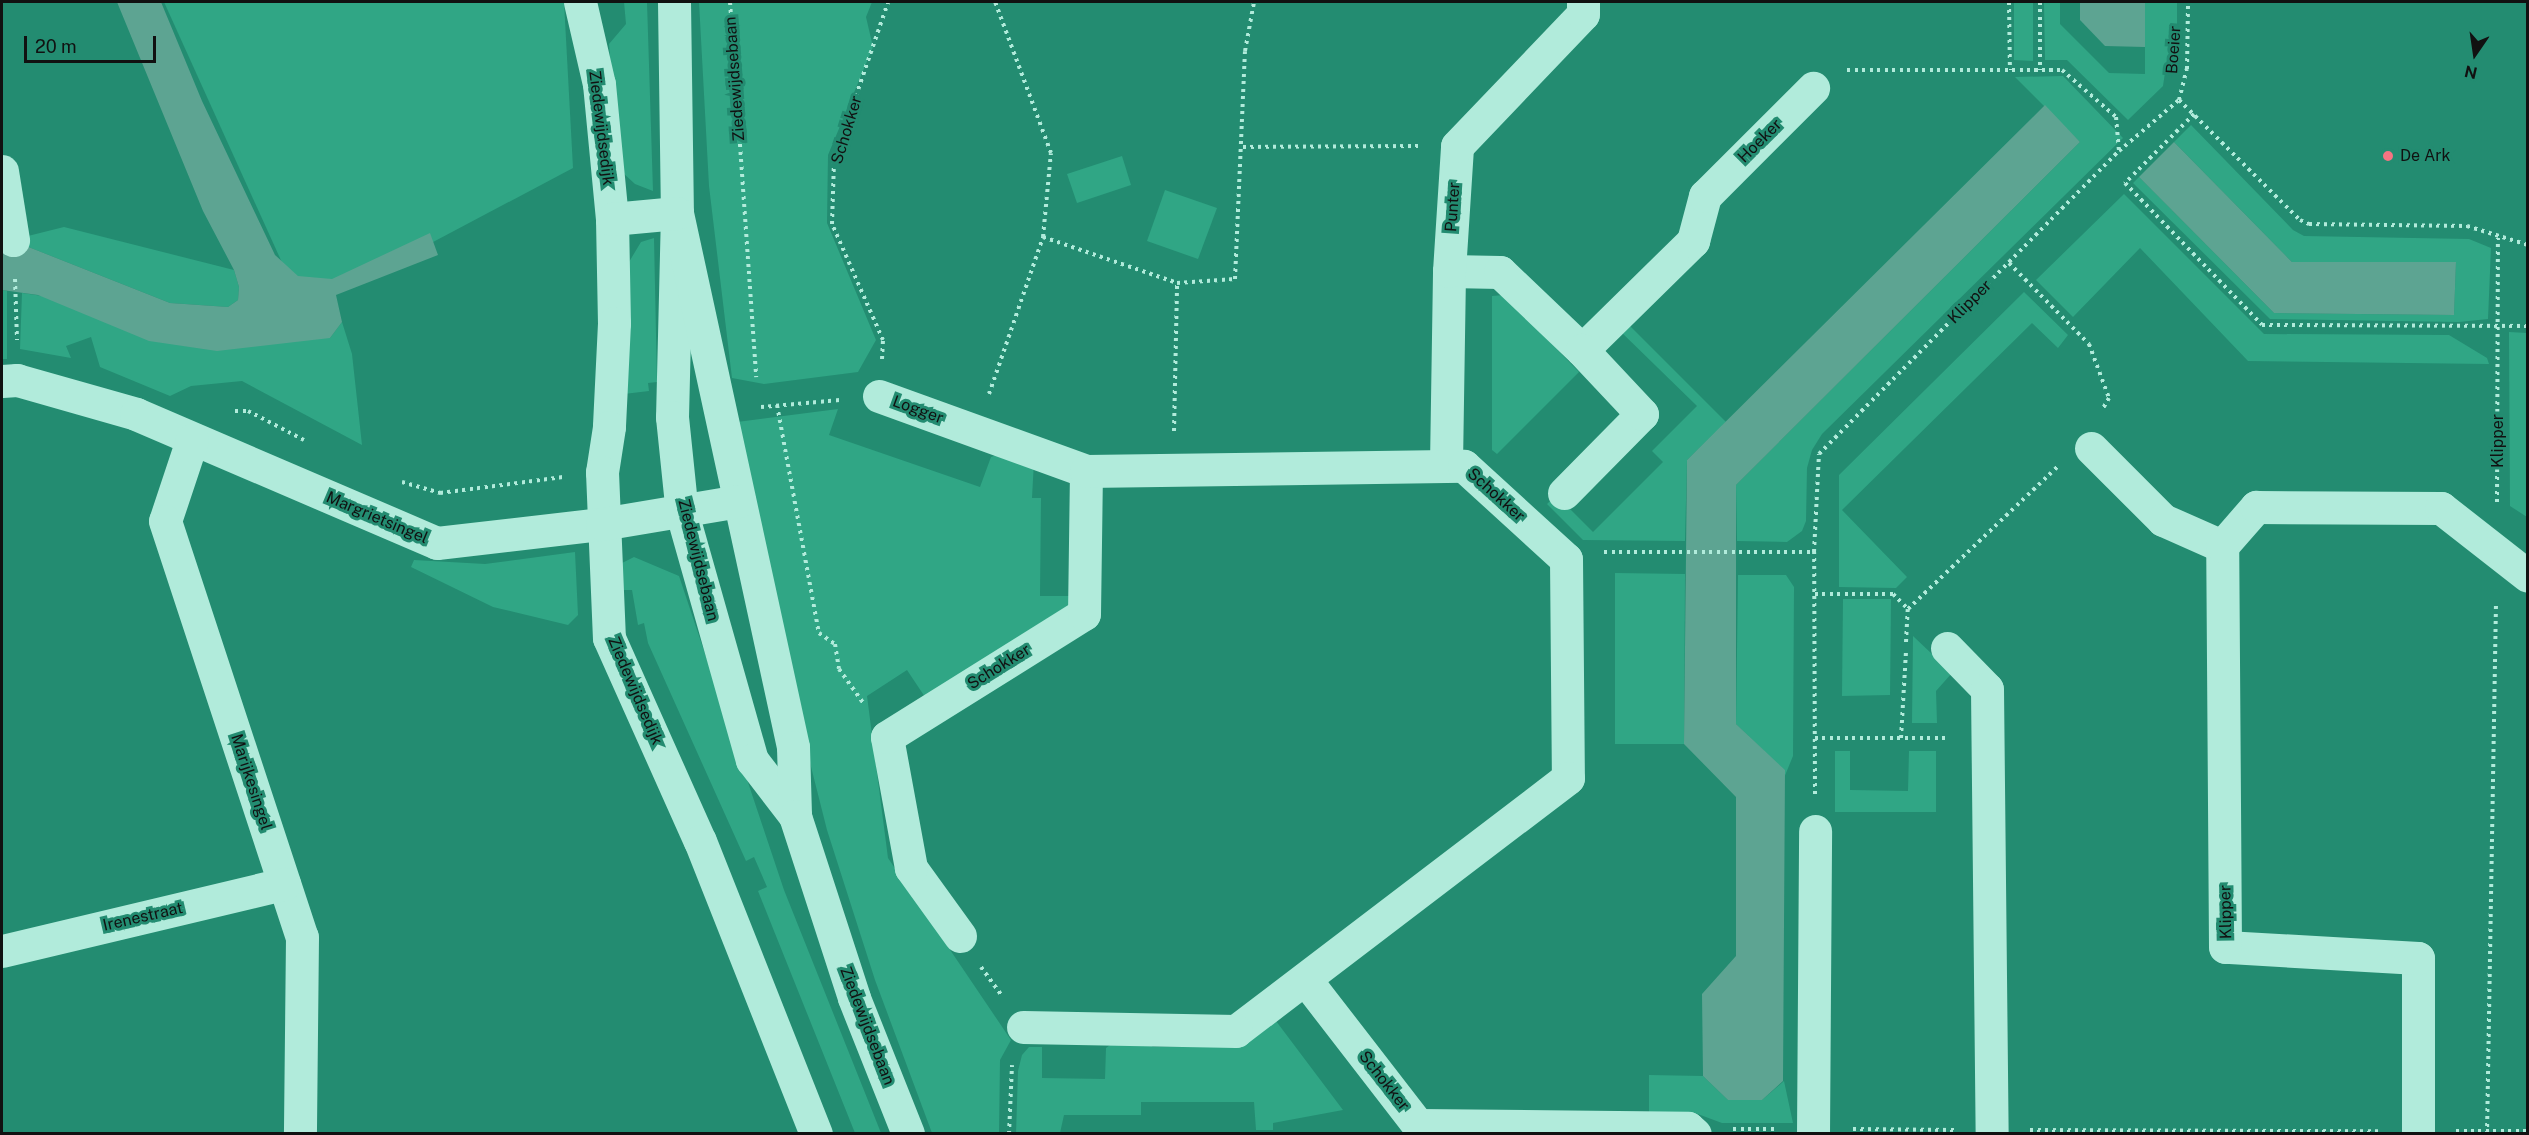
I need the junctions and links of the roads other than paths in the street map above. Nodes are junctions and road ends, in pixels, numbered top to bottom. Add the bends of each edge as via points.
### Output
1 (580, 2) edge
2 (674, 2) edge
3 (1583, 2) edge
4 (1813, 88) road end
5 (2, 171) edge
6 (677, 213) junction
7 (612, 219) junction
8 (14, 240) dead end
9 (1449, 271) junction
10 (1582, 350) junction
11 (2, 381) edge
12 (879, 396) road end
13 (192, 440) junction
14 (2091, 448) dead end
15 (1446, 464) junction
16 (1086, 471) junction
17 (1564, 493) dead end
18 (739, 501) junction
19 (682, 513) junction
20 (602, 524) junction
21 (2222, 546) junction
22 (2528, 576) edge
23 (1947, 648) dead end
24 (795, 816) junction
25 (1815, 831) road end
26 (284, 884) junction
27 (960, 936) road end
28 (2, 951) edge
29 (1305, 979) junction
30 (1023, 1027) road end
31 (1636, 1131) edge
32 (1691, 1131) edge
33 (1813, 1131) edge
34 (1992, 1132) edge
35 (2418, 1132) edge
36 (300, 1134) edge
37 (816, 1134) edge
38 (908, 1134) edge

1 - 7 street, Ziedewijdsedijk via 599,84
2 - 6 street, Ziedewijdsebaan
3 - 9 street, Punter via 1583,14 1457,146
4 - 10 street, Hoeker via 1705,196 1693,241
5 - 8 street
6 - 7 street
6 - 18 street, Ziedewijdsebaan
6 - 19 street, Ziedewijdsebaan via 672,417
7 - 20 street, Ziedewijdsedijk via 613,335 602,472
9 - 10 street via 1500,272
9 - 15 street, Punter
10 - 17 street via 1642,414
11 - 13 street, Margrietsingel via 17,380 136,414
12 - 16 street, Logger
13 - 20 street, Margrietsingel via 437,543
13 - 26 street, Marijkesingel via 165,522
14 - 21 street via 2163,520
15 - 16 street, Schokker
15 - 29 street, Schokker via 1464,466 1566,559 1568,778
16 - 27 street, Schokker via 1084,614 887,737 910,868
18 - 19 street, Margrietsingel
18 - 24 street, Ziedewijdsebaan via 793,747
19 - 20 street, Margrietsingel
19 - 24 street, Ziedewijdsebaan via 752,760
20 - 37 street, Ziedewijdsedijk via 609,638 700,841
21 - 22 street via 2256,507 2440,508 2497,556
21 - 35 street, Klipper via 2225,947 2418,958
23 - 34 street via 1987,689
24 - 38 street, Ziedewijdsebaan via 854,998
25 - 33 street
26 - 28 street, Irenestraat
26 - 36 street, Marijkesingel via 302,936
29 - 30 street via 1236,1031
29 - 31 street, Schokker via 1418,1125
31 - 32 street

